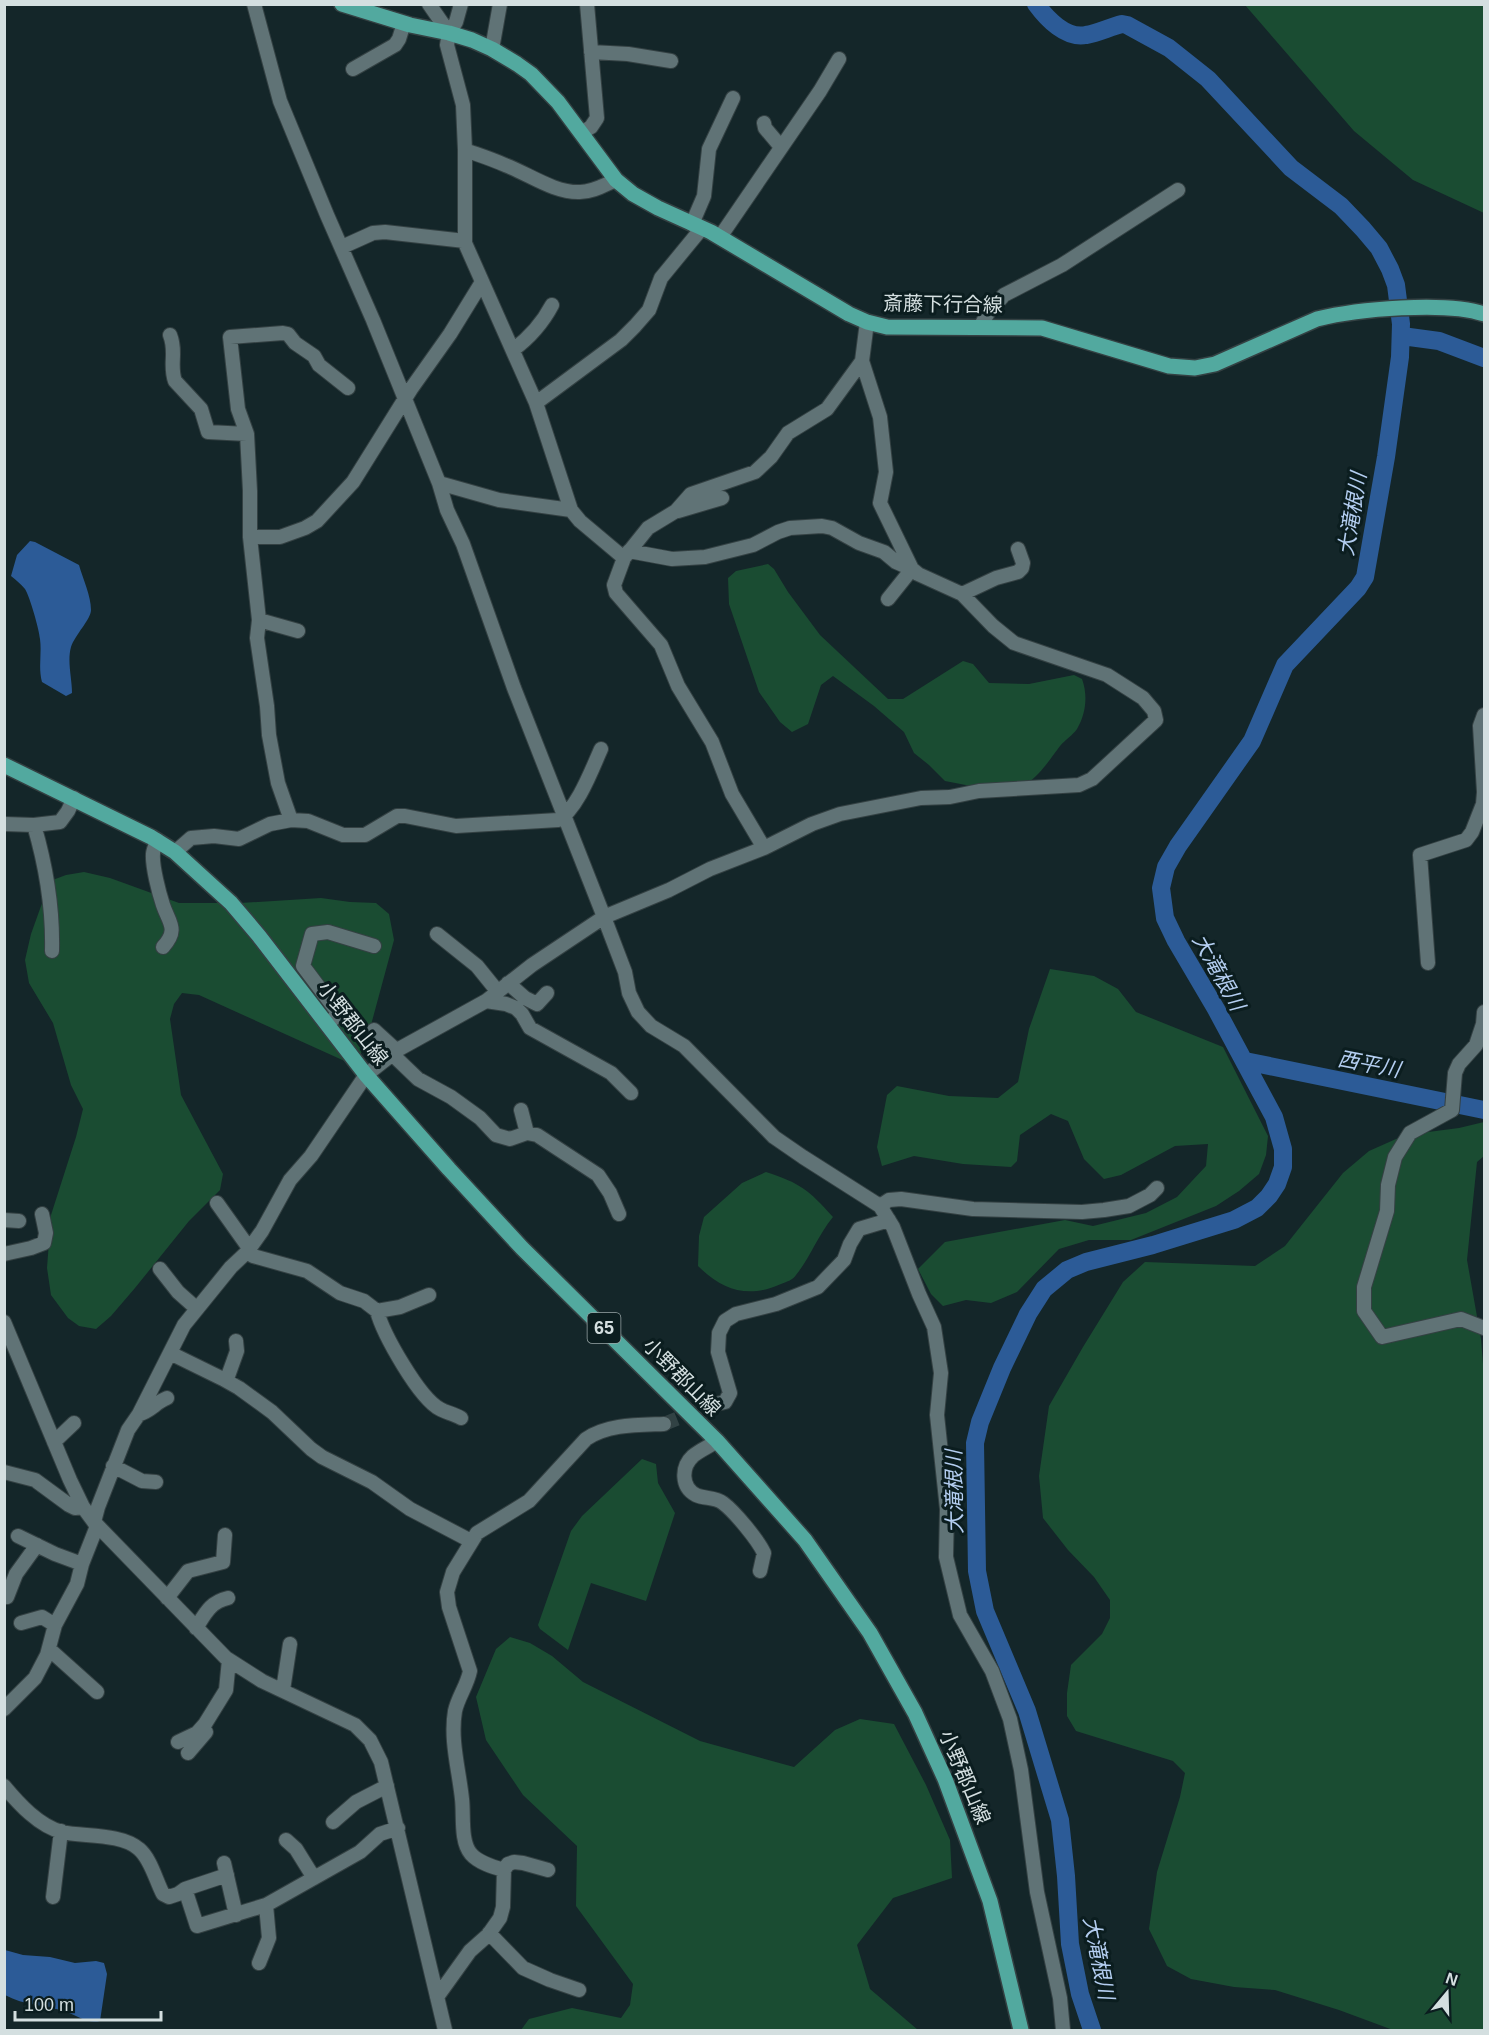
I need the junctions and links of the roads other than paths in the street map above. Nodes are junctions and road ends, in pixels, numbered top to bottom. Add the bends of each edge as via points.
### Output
1 (254, 4) edge
2 (342, 4) edge
3 (429, 4) edge
4 (461, 4) edge
5 (500, 4) edge
6 (589, 5) edge
7 (404, 23) junction
8 (449, 33) junction
9 (492, 49) junction
10 (591, 52) junction
11 (839, 58) dead end
12 (671, 61) dead end
13 (353, 69) dead end
14 (733, 98) dead end
15 (764, 123) dead end
16 (581, 133) junction
17 (781, 147) junction
18 (465, 150) junction
19 (616, 180) junction
20 (1178, 190) dead end
21 (697, 226) junction
22 (720, 237) junction
23 (465, 241) junction
24 (342, 247) junction
25 (482, 282) junction
26 (552, 305) dead end
27 (1485, 314) edge
28 (867, 322) junction
29 (980, 327) junction
30 (170, 335) dead end
31 (513, 350) junction
32 (862, 361) junction
33 (348, 388) dead end
34 (405, 401) junction
35 (537, 403) junction
36 (247, 434) junction
37 (439, 483) junction
38 (722, 498) dead end
39 (570, 510) junction
40 (676, 511) junction
41 (250, 537) junction
42 (1018, 549) dead end
43 (626, 555) junction
44 (912, 569) junction
45 (962, 594) junction
46 (888, 599) dead end
47 (259, 620) junction
48 (298, 631) dead end
49 (1485, 716) edge
50 (601, 750) dead end
51 (4, 765) edge
52 (74, 798) junction
53 (565, 816) junction
54 (291, 820) junction
55 (4, 824) edge
56 (34, 825) junction
57 (157, 840) junction
58 (764, 848) junction
59 (175, 852) junction
60 (604, 917) junction
61 (437, 934) dead end
62 (374, 946) dead end
63 (163, 947) dead end
64 (51, 951) dead end
65 (1428, 963) dead end
66 (498, 992) junction
67 (547, 993) dead end
68 (1485, 1012) edge
69 (327, 1024) junction
70 (374, 1030) dead end
71 (395, 1052) junction
72 (366, 1076) junction
73 (631, 1094) dead end
74 (521, 1110) dead end
75 (527, 1133) junction
76 (1157, 1188) dead end
77 (217, 1203) dead end
78 (880, 1206) junction
79 (42, 1214) dead end
80 (619, 1214) dead end
81 (889, 1220) junction
82 (248, 1250) junction
83 (4, 1254) edge
84 (159, 1269) dead end
85 (429, 1295) dead end
86 (196, 1308) junction
87 (377, 1311) junction
88 (4, 1322) edge
89 (1485, 1329) edge
90 (236, 1341) dead end
91 (170, 1353) junction
92 (223, 1379) junction
93 (167, 1398) dead end
94 (708, 1406) tunnel mouth
95 (139, 1414) junction
96 (461, 1418) dead end
97 (74, 1423) dead end
98 (664, 1424) tunnel mouth
99 (717, 1441) junction
100 (54, 1442) junction
101 (113, 1466) junction
102 (4, 1472) edge
103 (156, 1482) dead end
104 (83, 1507) junction
105 (96, 1524) junction
106 (225, 1535) dead end
107 (18, 1536) dead end
108 (471, 1541) junction
109 (37, 1545) junction
110 (82, 1564) junction
111 (760, 1571) dead end
112 (7, 1597) dead end
113 (167, 1598) junction
114 (228, 1598) dead end
115 (21, 1623) dead end
116 (55, 1625) junction
117 (196, 1628) junction
118 (290, 1644) dead end
119 (49, 1649) junction
120 (229, 1660) junction
121 (283, 1690) junction
122 (97, 1692) dead end
123 (219, 1701) junction
124 (4, 1710) edge
125 (177, 1742) dead end
126 (188, 1753) dead end
127 (4, 1786) edge
128 (387, 1786) junction
129 (333, 1822) dead end
130 (398, 1828) junction
131 (61, 1831) junction
132 (286, 1840) dead end
133 (504, 1870) junction
134 (549, 1870) dead end
135 (314, 1878) junction
136 (185, 1889) junction
137 (53, 1898) dead end
138 (266, 1905) junction
139 (236, 1915) junction
140 (489, 1933) junction
141 (259, 1963) dead end
142 (579, 1990) dead end
143 (437, 1997) junction
144 (445, 2031) edge
145 (1021, 2031) edge
146 (1063, 2031) edge

1 - 24 street via 280,101
2 - 7 main road, 斎藤下行合線
3 - 8 street
4 - 8 street
5 - 9 street
6 - 10 street
7 - 8 main road, 斎藤下行合線
7 - 13 street via 395,45
8 - 9 main road, 斎藤下行合線
8 - 18 street via 447,45 463,105
9 - 16 main road, 斎藤下行合線 via 531,74
10 - 12 street
10 - 16 street via 597,118
11 - 17 street
14 - 21 street via 709,149
15 - 17 street
16 - 19 main road, 斎藤下行合線
17 - 22 street
18 - 19 street via 572,192 598,189
18 - 23 street
19 - 21 main road, 斎藤下行合線 via 633,194
20 - 29 street via 1062,265 1004,296
21 - 22 main road, 斎藤下行合線
21 - 35 street via 661,278 649,310 635,326
22 - 28 main road, 斎藤下行合線
23 - 24 street via 385,232 373,233
23 - 25 street
24 - 34 street
25 - 31 street
25 - 34 street
26 - 31 street via 545,319
27 - 29 main road, 斎藤下行合線 via 1468,309 1428,308 1366,311 1317,319 1215,364 1196,368 1169,366 1042,328
28 - 29 main road, 斎藤下行合線 via 908,328
28 - 32 street
30 - 36 street via 174,345 174,381 201,409 208,432
31 - 35 street
32 - 40 street via 827,409 788,433 771,458 755,472 691,494
32 - 44 street via 880,417 886,472 880,503
33 - 36 street via 288,334 230,338 238,409
34 - 37 street
34 - 41 street via 353,482 317,521 286,535
35 - 39 street
36 - 41 street
37 - 39 street via 499,500
37 - 53 street
38 - 40 street
39 - 43 street
40 - 43 street via 648,528
41 - 47 street
42 - 45 street via 1023,563 1018,572
43 - 44 street via 672,560 705,557 753,545 790,528 822,526 884,552
43 - 58 street via 614,585 616,593 662,645 678,686 712,742 732,794
44 - 45 street
44 - 46 street
45 - 58 street via 1014,642 1107,675 1143,698 1156,720 1092,779 1078,785 979,791 868,808 812,824
47 - 48 street
47 - 54 street via 257,638 269,735 278,783
49 - 65 street via 1480,726 1483,804 1472,832 1466,840 1420,855
50 - 53 street
51 - 52 main road, 小野郡山線 / 65
52 - 56 street via 60,822
52 - 57 main road, 小野郡山線 / 65
53 - 54 street via 545,821 456,826 397,816 365,836 343,835 308,821
53 - 60 street
54 - 59 street via 270,824 239,839 191,838
55 - 56 street
56 - 64 street via 46,878
57 - 59 main road, 小野郡山線 / 65
57 - 63 street via 154,868 163,906 171,920 171,933
58 - 60 street
59 - 69 main road, 小野郡山線 / 65 via 231,903
60 - 66 street
60 - 78 street via 629,993 638,1012 651,1026 684,1046 774,1137
61 - 66 street via 477,966
62 - 69 street via 328,932 312,934 303,966 339,1014
66 - 67 street via 537,1004
66 - 71 street
66 - 73 street via 506,1004 522,1014 530,1028 611,1073
68 - 89 street via 1476,1045 1455,1073 1452,1110 1410,1133 1395,1157 1387,1211 1364,1287 1364,1311 1382,1337 1461,1319
69 - 72 main road, 小野郡山線 / 65
70 - 71 street
71 - 72 street
71 - 75 street via 418,1079 451,1097 496,1135 510,1139
72 - 82 street via 290,1180
72 - 99 main road, 小野郡山線 / 65 via 522,1248
74 - 75 street
75 - 80 street via 537,1135 598,1175
76 - 78 street via 1129,1206 1104,1210 973,1209 900,1199
77 - 82 street
78 - 81 street
79 - 83 street via 44,1243
81 - 94 street via 859,1229 844,1260 818,1287 725,1321 718,1333 718,1352 730,1393 725,1402
81 - 146 street via 937,1339 941,1373 937,1415 947,1509 946,1557 960,1615 992,1671 1010,1719
82 - 86 street
82 - 87 street via 254,1256 307,1270 340,1293 364,1301
84 - 86 street
85 - 87 street
86 - 91 street
87 - 96 street via 400,1361 423,1393 440,1410
88 - 100 street
90 - 92 street via 237,1352 228,1376
91 - 92 street
91 - 95 street
92 - 108 street via 272,1412 322,1457
93 - 95 street
95 - 101 street
97 - 100 street
98 - 108 street via 617,1427 594,1434 529,1502 477,1533
99 - 111 street via 693,1456 684,1475 686,1486 696,1495 723,1503 737,1518 764,1553
99 - 145 main road, 小野郡山線 / 65 via 805,1540 870,1634 915,1713 945,1779 990,1901
100 - 104 street
101 - 103 street via 142,1481
101 - 105 street
102 - 104 street via 35,1480 69,1505
104 - 105 street
105 - 110 street
105 - 113 street
106 - 113 street via 223,1562 188,1570
107 - 109 street
108 - 133 street via 453,1572 447,1592 470,1671 456,1709 454,1748 467,1846 478,1860
109 - 110 street
109 - 112 street via 16,1574
110 - 116 street via 77,1584
113 - 117 street
114 - 117 street via 211,1605
115 - 116 street via 42,1617
116 - 119 street
117 - 120 street
118 - 121 street
119 - 122 street
119 - 124 street via 35,1678
120 - 121 street
120 - 123 street via 226,1690
121 - 128 street via 363,1731 377,1750
123 - 125 street via 197,1733
123 - 126 street via 218,1717
127 - 131 street via 40,1821
128 - 129 street via 356,1802
128 - 130 street
130 - 135 street via 380,1834 360,1852
130 - 143 street
131 - 136 street via 109,1837 136,1847 147,1860 163,1894 170,1897
131 - 137 street
132 - 135 street
133 - 134 street via 514,1862
133 - 140 street via 502,1914
135 - 138 street
136 - 139 street via 197,1926
136 - 139 street via 226,1869
138 - 139 street
138 - 141 street via 269,1938
140 - 142 street via 523,1968
140 - 143 street via 470,1950
143 - 144 street

